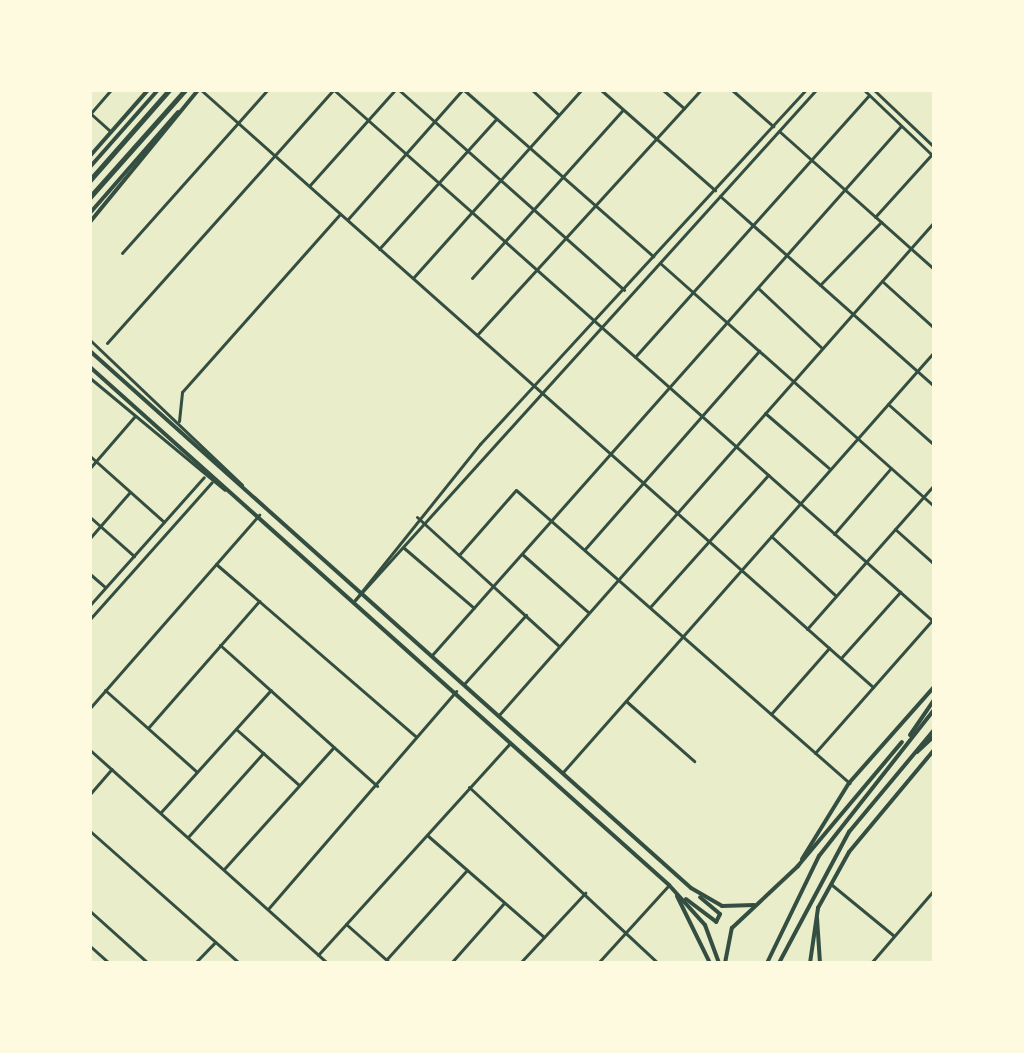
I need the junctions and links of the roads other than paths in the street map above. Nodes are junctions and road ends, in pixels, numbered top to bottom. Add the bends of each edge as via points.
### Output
1 (111, 90) edge
2 (148, 90) edge
3 (158, 90) edge
4 (169, 90) edge
5 (185, 90) edge
6 (199, 90) edge
7 (267, 90) edge
8 (333, 90) edge
9 (397, 90) edge
10 (463, 90) edge
11 (532, 90) edge
12 (581, 90) edge
13 (601, 90) edge
14 (663, 90) edge
15 (701, 90) edge
16 (732, 90) edge
17 (806, 90) edge
18 (816, 90) edge
19 (864, 90) edge
20 (874, 90) edge
21 (869, 95) junction
22 (684, 108) junction
23 (623, 110) junction
24 (90, 113) edge
25 (559, 115) junction
26 (496, 119) junction
27 (368, 120) junction
28 (434, 121) junction
29 (238, 123) junction
30 (773, 126) junction
31 (901, 126) junction
32 (779, 131) junction
33 (111, 132) junction
34 (656, 139) junction
35 (934, 147) edge
36 (529, 148) junction
37 (467, 151) junction
38 (406, 154) junction
39 (90, 156) edge
40 (274, 156) junction
41 (932, 156) edge
42 (811, 160) junction
43 (90, 167) edge
44 (563, 177) junction
45 (90, 180) edge
46 (500, 180) junction
47 (438, 183) junction
48 (309, 186) junction
49 (715, 190) junction
50 (845, 190) junction
51 (720, 196) junction
52 (90, 197) edge
53 (595, 206) junction
54 (533, 210) junction
55 (472, 212) junction
56 (90, 213) edge
57 (340, 214) junction
58 (875, 217) junction
59 (347, 220) junction
60 (90, 222) edge
61 (881, 222) junction
62 (934, 222) edge
63 (753, 225) junction
64 (565, 238) junction
65 (505, 241) junction
66 (379, 249) junction
67 (911, 249) junction
68 (122, 253) dead end
69 (787, 255) junction
70 (654, 257) junction
71 (660, 263) junction
72 (934, 269) edge
73 (537, 270) junction
74 (412, 278) junction
75 (472, 278) dead end
76 (882, 281) junction
77 (820, 285) junction
78 (758, 288) junction
79 (624, 290) junction
80 (693, 292) junction
81 (853, 314) junction
82 (595, 322) junction
83 (727, 322) junction
84 (602, 328) junction
85 (934, 328) edge
86 (477, 335) junction
87 (90, 340) edge
88 (107, 343) dead end
89 (823, 348) junction
90 (90, 351) edge
91 (759, 351) junction
92 (934, 352) edge
93 (635, 357) junction
94 (90, 367) edge
95 (917, 371) junction
96 (90, 378) edge
97 (793, 381) junction
98 (533, 386) junction
99 (934, 386) edge
100 (669, 387) junction
101 (540, 393) junction
102 (888, 404) junction
103 (765, 413) junction
104 (135, 416) junction
105 (702, 416) junction
106 (179, 421) junction
107 (858, 438) junction
108 (934, 445) edge
109 (736, 446) junction
110 (610, 454) junction
111 (90, 456) edge
112 (96, 461) junction
113 (90, 468) edge
114 (891, 468) junction
115 (458, 470) junction
116 (830, 470) junction
117 (466, 475) junction
118 (768, 475) junction
119 (204, 477) junction
120 (212, 482) junction
121 (643, 483) junction
122 (934, 485) edge
123 (245, 488) junction
124 (129, 492) junction
125 (923, 497) junction
126 (240, 498) junction
127 (800, 503) junction
128 (934, 506) edge
129 (677, 513) junction
130 (259, 515) junction
131 (90, 517) edge
132 (417, 517) junction
133 (551, 521) junction
134 (164, 522) junction
135 (425, 523) junction
136 (100, 526) junction
137 (895, 529) junction
138 (834, 534) junction
139 (771, 536) junction
140 (90, 538) edge
141 (709, 541) junction
142 (404, 548) junction
143 (584, 550) junction
144 (522, 554) junction
145 (459, 555) junction
146 (134, 556) junction
147 (866, 562) junction
148 (216, 564) junction
149 (934, 564) edge
150 (741, 570) junction
151 (90, 574) edge
152 (618, 580) junction
153 (493, 586) junction
154 (106, 588) junction
155 (360, 592) junction
156 (900, 592) junction
157 (836, 596) junction
158 (355, 600) junction
159 (259, 601) junction
160 (90, 605) edge
161 (474, 608) junction
162 (649, 608) junction
163 (589, 613) junction
164 (526, 615) junction
165 (90, 619) edge
166 (933, 620) edge
167 (807, 629) junction
168 (682, 637) junction
169 (220, 645) junction
170 (559, 646) junction
171 (829, 648) junction
172 (432, 655) junction
173 (841, 658) junction
174 (464, 684) junction
175 (873, 687) junction
176 (934, 687) edge
177 (105, 690) junction
178 (271, 690) junction
179 (456, 691) junction
180 (934, 700) edge
181 (626, 701) junction
182 (90, 708) edge
183 (934, 710) edge
184 (771, 714) junction
185 (498, 716) junction
186 (148, 728) junction
187 (236, 729) junction
188 (934, 730) edge
189 (910, 735) junction
190 (415, 736) junction
191 (934, 736) edge
192 (510, 742) junction
193 (334, 747) junction
194 (90, 750) edge
195 (934, 750) edge
196 (263, 753) junction
197 (815, 753) junction
198 (694, 761) dead end
199 (112, 769) junction
200 (898, 770) junction
201 (197, 772) junction
202 (562, 772) junction
203 (849, 783) junction
204 (299, 786) junction
205 (377, 786) junction
206 (469, 787) junction
207 (90, 794) edge
208 (160, 813) junction
209 (90, 831) edge
210 (427, 835) junction
211 (188, 837) junction
212 (797, 867) junction
213 (223, 870) junction
214 (467, 870) junction
215 (831, 883) junction
216 (669, 885) junction
217 (691, 888) junction
218 (934, 890) edge
219 (585, 893) junction
220 (505, 903) junction
221 (754, 905) junction
222 (818, 908) junction
223 (268, 909) junction
224 (90, 911) edge
225 (346, 924) junction
226 (627, 931) junction
227 (894, 936) junction
228 (544, 937) junction
229 (215, 942) junction
230 (90, 946) edge
231 (318, 955) junction
232 (388, 961) edge
233 (109, 963) edge
234 (148, 963) edge
235 (195, 963) edge
236 (239, 963) edge
237 (327, 963) edge
238 (451, 963) edge
239 (520, 963) edge
240 (598, 963) edge
241 (658, 963) edge
242 (710, 963) edge
243 (719, 963) edge
244 (725, 963) edge
245 (767, 963) edge
246 (779, 963) edge
247 (810, 963) edge
248 (820, 963) edge
249 (871, 963) edge

1 - 24 street
2 - 33 main road
3 - 43 main road
4 - 45 highway
5 - 52 highway
6 - 29 street
6 - 56 main road
6 - 60 main road
7 - 29 street
8 - 27 street
8 - 40 street
9 - 27 street
9 - 28 street
10 - 26 street
10 - 28 street
11 - 25 street
12 - 25 street
13 - 23 street
14 - 22 street
15 - 22 street
16 - 30 street
17 - 30 street
18 - 32 street
19 - 21 street
20 - 35 street
21 - 31 street
21 - 42 street
22 - 34 street
23 - 34 street
23 - 44 street
24 - 33 street
25 - 36 street
26 - 36 street
26 - 37 street
27 - 38 street
27 - 48 street
28 - 37 street
28 - 38 street
29 - 40 street
29 - 68 street
30 - 49 street
31 - 41 street
31 - 50 street
32 - 42 street
32 - 51 street
33 - 39 main road
34 - 49 street
34 - 53 street
36 - 44 street
36 - 46 street
37 - 46 street
37 - 47 street
38 - 47 street
38 - 59 street
40 - 48 street
40 - 88 street
41 - 58 street
42 - 50 street
42 - 63 street
44 - 53 street
44 - 54 street
46 - 54 street
46 - 55 street
47 - 55 street
47 - 66 street
48 - 57 street
49 - 70 street
50 - 58 street
50 - 69 street
51 - 63 street
51 - 71 street
53 - 64 street
53 - 70 street
54 - 64 street
54 - 65 street
55 - 65 street
55 - 74 street
57 - 59 street
57 - 106 street via 182,392
58 - 61 street
59 - 66 street
61 - 67 street
61 - 77 street
62 - 67 street
63 - 69 street
63 - 80 street
64 - 73 street
64 - 79 street
65 - 73 street
65 - 75 street
66 - 74 street
67 - 72 street
67 - 76 street
69 - 77 street
69 - 78 street
70 - 79 street
71 - 80 street
71 - 84 street
73 - 82 street
73 - 86 street
74 - 86 street
76 - 81 street
76 - 85 street
77 - 81 street
78 - 83 street
78 - 89 street
79 - 82 street
80 - 83 street
80 - 93 street
81 - 89 street
81 - 95 street
82 - 84 street
82 - 98 street
83 - 91 street
83 - 100 street
84 - 93 street
84 - 101 street
86 - 98 street
87 - 106 street
89 - 97 street
90 - 123 main road
91 - 97 street
91 - 105 street
92 - 95 street
93 - 100 street
94 - 126 main road
95 - 99 street
95 - 102 street
96 - 104 street
97 - 103 street
97 - 107 street
98 - 101 street
98 - 115 street
100 - 105 street
100 - 110 street
101 - 110 street
101 - 117 street
102 - 107 street
102 - 108 street
103 - 109 street
103 - 116 street
104 - 112 street
104 - 119 street
105 - 109 street
105 - 121 street
106 - 123 street
107 - 114 street
107 - 116 street
109 - 118 street
109 - 129 street
110 - 121 street
110 - 133 street
111 - 112 street
112 - 113 street
112 - 124 street
114 - 125 street
114 - 138 street
115 - 117 street
115 - 132 street
116 - 127 street
117 - 135 street
118 - 127 street
118 - 141 street
119 - 120 street
119 - 134 street
120 - 126 street
120 - 165 street
121 - 129 street
121 - 143 street
122 - 125 street
123 - 155 main road
124 - 134 street
124 - 136 street
125 - 128 street
125 - 137 street
126 - 130 main road
127 - 138 street
127 - 139 street
129 - 141 street
129 - 152 street
130 - 148 street
130 - 158 main road
131 - 136 street
132 - 135 street
132 - 155 street
133 - 143 street
133 - 144 street
133 - 145 street via 516,490
134 - 146 street
135 - 142 street
135 - 145 street
136 - 140 street
136 - 146 street
137 - 147 street
137 - 149 street
138 - 147 street
139 - 150 street
139 - 157 street
141 - 150 street
141 - 162 street
142 - 155 street
142 - 161 street
143 - 152 street
144 - 153 street
144 - 163 street
145 - 153 street
146 - 154 street
147 - 156 street
147 - 157 street
148 - 159 street
148 - 177 street
150 - 167 street
150 - 168 street
151 - 154 street
152 - 162 street
152 - 163 street
153 - 161 street
153 - 164 street
154 - 160 street
155 - 158 street
155 - 172 main road
156 - 166 street
156 - 173 street
157 - 167 street
158 - 179 main road
159 - 169 street
159 - 190 street
161 - 172 street
162 - 168 street
163 - 170 street
164 - 170 street
164 - 174 street
166 - 175 street
167 - 171 street
168 - 181 street
168 - 184 street
169 - 178 street
169 - 186 street
170 - 185 street
171 - 173 street
171 - 184 street
172 - 174 main road
173 - 175 street
174 - 185 main road
175 - 197 street
176 - 203 main road
177 - 182 street
177 - 186 street
178 - 187 street
178 - 193 street
179 - 190 street
179 - 192 main road
180 - 189 main road
181 - 198 street
181 - 202 street
183 - 189 main road
184 - 197 street
185 - 202 main road
186 - 201 street
187 - 196 street
187 - 201 street
188 - 200 main road
189 - 212 main road via 873,767
189 - 245 main road via 819,856
190 - 205 street
191 - 200 main road
192 - 206 street
192 - 216 main road
193 - 204 street
193 - 205 street
194 - 199 street
195 - 215 main road via 871,821
196 - 204 street
196 - 211 street
197 - 203 street
199 - 207 street
199 - 208 street
200 - 246 main road via 828,865
201 - 208 street
202 - 217 main road
203 - 212 main road
204 - 213 street
205 - 223 street
206 - 210 street
206 - 219 street
208 - 211 street
209 - 229 street
210 - 214 street
210 - 225 street
211 - 213 street
212 - 221 main road
213 - 223 street
214 - 220 street
214 - 232 street
215 - 222 main road
215 - 227 street
216 - 217 main road via 711,923 718,921
216 - 226 street
216 - 242 main road
216 - 243 main road via 705,925
217 - 221 main road via 722,906
218 - 227 street
219 - 226 street
219 - 228 street
220 - 228 street
220 - 238 street
221 - 244 main road via 732,928
222 - 247 main road
222 - 248 main road
223 - 231 street
224 - 234 street
225 - 231 street
225 - 232 street
226 - 240 street
226 - 241 street
227 - 249 street
228 - 239 street
229 - 235 street
229 - 236 street
230 - 233 street
231 - 237 street

